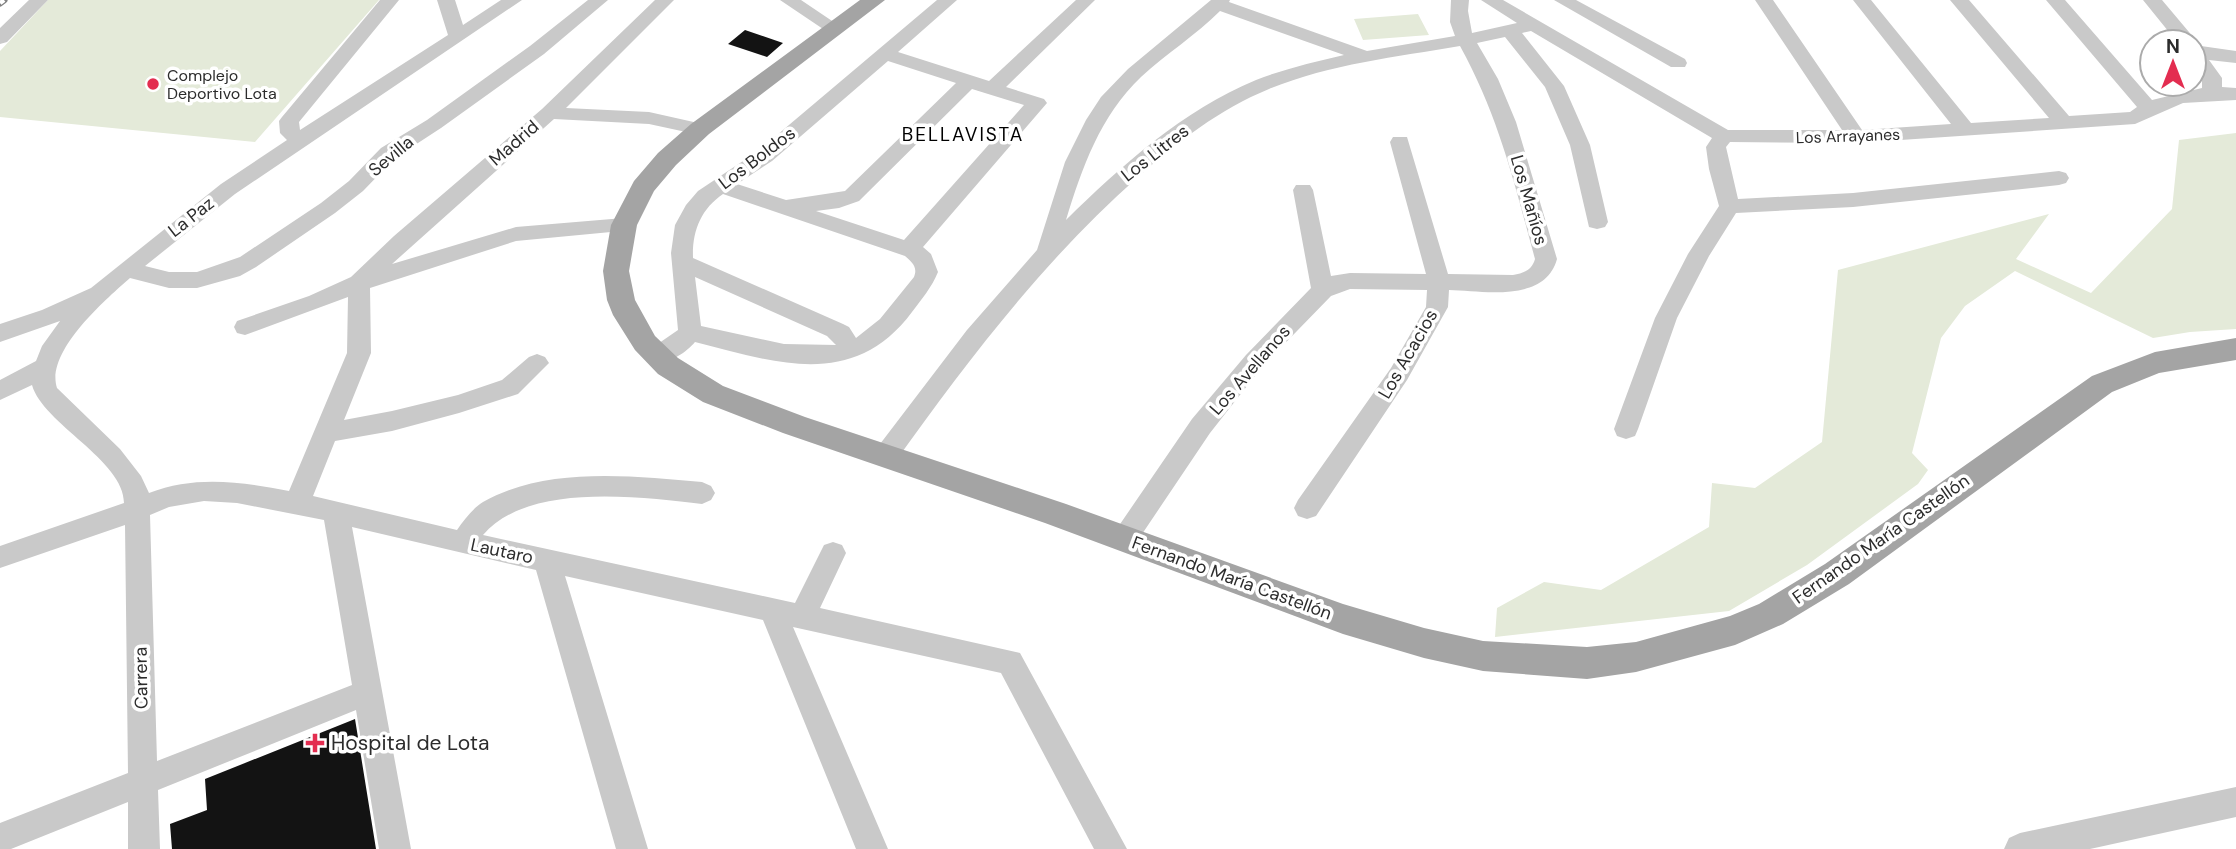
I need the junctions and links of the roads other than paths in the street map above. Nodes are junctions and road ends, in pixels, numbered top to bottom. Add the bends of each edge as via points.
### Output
1 (39, 0) edge
2 (390, 0) edge
3 (446, 0) edge
4 (513, 0) edge
5 (598, 0) edge
6 (664, 0) edge
7 (789, 0) edge
8 (874, 0) edge
9 (948, 0) edge
10 (1086, 0) edge
11 (1460, 0) edge
12 (1490, 0) edge
13 (1563, 0) edge
14 (1764, 0) edge
15 (1863, 0) edge
16 (1959, 0) edge
17 (2055, 0) edge
18 (2152, 0) edge
19 (1220, 2) edge
20 (1534, 25) junction
21 (2175, 28) edge
22 (835, 29) junction
23 (1510, 31) junction
24 (458, 36) junction
25 (0, 38) edge
26 (1464, 39) junction
27 (2208, 52) edge
28 (884, 54) junction
29 (1367, 57) junction
30 (2236, 57) edge
31 (1678, 63) dead end
32 (2208, 72) edge
33 (969, 81) junction
34 (992, 89) junction
35 (2212, 92) junction
36 (2236, 94) edge
37 (2148, 107) junction
38 (549, 113) junction
39 (2064, 123) junction
40 (700, 129) junction
41 (1965, 129) junction
42 (1724, 136) junction
43 (1856, 137) junction
44 (302, 140) junction
45 (1400, 142) dead end
46 (2059, 178) dead end
47 (721, 186) junction
48 (1303, 190) dead end
49 (780, 206) junction
50 (1730, 206) junction
51 (1597, 222) dead end
52 (624, 225) junction
53 (909, 249) junction
54 (1044, 256) junction
55 (682, 262) junction
56 (127, 269) junction
57 (1439, 281) junction
58 (359, 283) junction
59 (103, 289) junction
60 (1323, 290) junction
61 (245, 327) dead end
62 (10, 330) edge
63 (690, 332) junction
64 (61, 336) junction
65 (850, 348) junction
66 (2236, 349) edge
67 (657, 356) junction
68 (537, 363) dead end
69 (44, 367) junction
70 (0, 391) edge
71 (1626, 429) dead end
72 (328, 432) junction
73 (886, 455) junction
74 (702, 493) dead end
75 (298, 503) junction
76 (138, 507) junction
77 (1307, 508) dead end
78 (336, 512) junction
79 (1125, 538) junction
80 (462, 542) junction
81 (833, 553) dead end
82 (0, 556) edge
83 (547, 560) junction
84 (788, 614) junction
85 (368, 692) junction
86 (143, 781) junction
87 (2236, 802) edge
88 (0, 838) edge
89 (2096, 843) edge
90 (144, 849) edge
91 (395, 849) edge
92 (632, 849) edge
93 (872, 849) edge
94 (1111, 849) edge
95 (2020, 849) edge

1 - 25 street
2 - 44 street via 289,121 290,133
3 - 24 street
4 - 24 street, La Paz
5 - 56 street, Sevilla via 537,50 388,153 328,208 248,262 197,280 169,280
6 - 38 street, Madrid
7 - 22 street
8 - 22 main road, Fernando María Castellón
9 - 28 street, Los Boldos
10 - 34 street
11 - 26 street, Los Mañíos
12 - 20 street, Los Arrayanes
13 - 31 street
14 - 43 street
15 - 41 street
16 - 39 street
17 - 37 street
18 - 21 street
19 - 29 street
19 - 54 street via 1127,80 1096,122 1073,165
20 - 23 street, Los Litres
20 - 42 street, Los Arrayanes
22 - 40 main road, Fernando María Castellón
23 - 26 street, Los Litres
23 - 51 street via 1554,86 1580,145
24 - 44 street, La Paz
26 - 29 street, Los Litres
26 - 57 street, Los Mañíos via 1488,78 1507,126 1546,259 1542,271 1522,282
27 - 30 street
28 - 33 street
28 - 47 street, Los Boldos via 765,156
29 - 54 street, Los Litres via 1280,78 1220,106 1112,187
32 - 35 street
33 - 34 street
33 - 49 street via 852,196
34 - 53 street via 1037,103
35 - 36 street, Los Arrayanes
35 - 37 street, Los Arrayanes
37 - 39 street, Los Arrayanes via 2135,118
38 - 40 street via 649,118
38 - 58 street, Madrid
39 - 41 street, Los Arrayanes
40 - 52 main road, Fernando María Castellón via 650,179
41 - 43 street, Los Arrayanes
42 - 43 street, Los Arrayanes
42 - 50 street via 1716,147
44 - 56 street, La Paz via 203,207
45 - 57 street, Los Acacios
46 - 50 street via 1882,199
47 - 49 street
47 - 55 street, Los Boldos via 688,217
48 - 60 street
49 - 53 street
50 - 71 street via 1666,318
52 - 58 street via 516,234
52 - 67 main road, Fernando María Castellón via 617,271 621,300 635,330
53 - 65 street via 926,264 924,280 876,337
54 - 73 street, Los Litres via 952,362
55 - 63 street, Los Boldos
55 - 65 street via 841,333
56 - 59 street, La Paz
57 - 60 street, Los Mañíos via 1350,281
57 - 77 street, Los Acacios via 1437,307 1419,342
58 - 61 street
58 - 72 street via 359,353
59 - 62 street
59 - 64 street, La Paz
60 - 79 street, Los Avellanos via 1221,401
62 - 64 street via 49,324 57,326
63 - 65 street via 795,356
63 - 67 street
64 - 69 street, La Paz
66 - 79 main road, Fernando María Castellón via 2155,363 2102,384 1801,597 1735,630 1636,657 1538,662 1424,643 1343,619
67 - 73 main road, Fernando María Castellón via 713,394
68 - 72 street via 510,387 459,404
69 - 70 street
69 - 76 street via 46,393 130,478
72 - 75 street
73 - 79 main road, Fernando María Castellón
74 - 80 street via 652,488 548,492 491,511
75 - 76 street, Lautaro via 204,491
75 - 78 street, Lautaro
76 - 82 street, Lautaro
76 - 86 street, Carrera
78 - 80 street, Lautaro
78 - 85 street
80 - 83 street, Lautaro
81 - 84 street
83 - 84 street, Lautaro
83 - 92 street
84 - 93 street
84 - 94 street, Lautaro via 1010,662
85 - 86 street
85 - 91 street
86 - 88 street
86 - 90 street, Carrera
87 - 89 street
89 - 95 street

